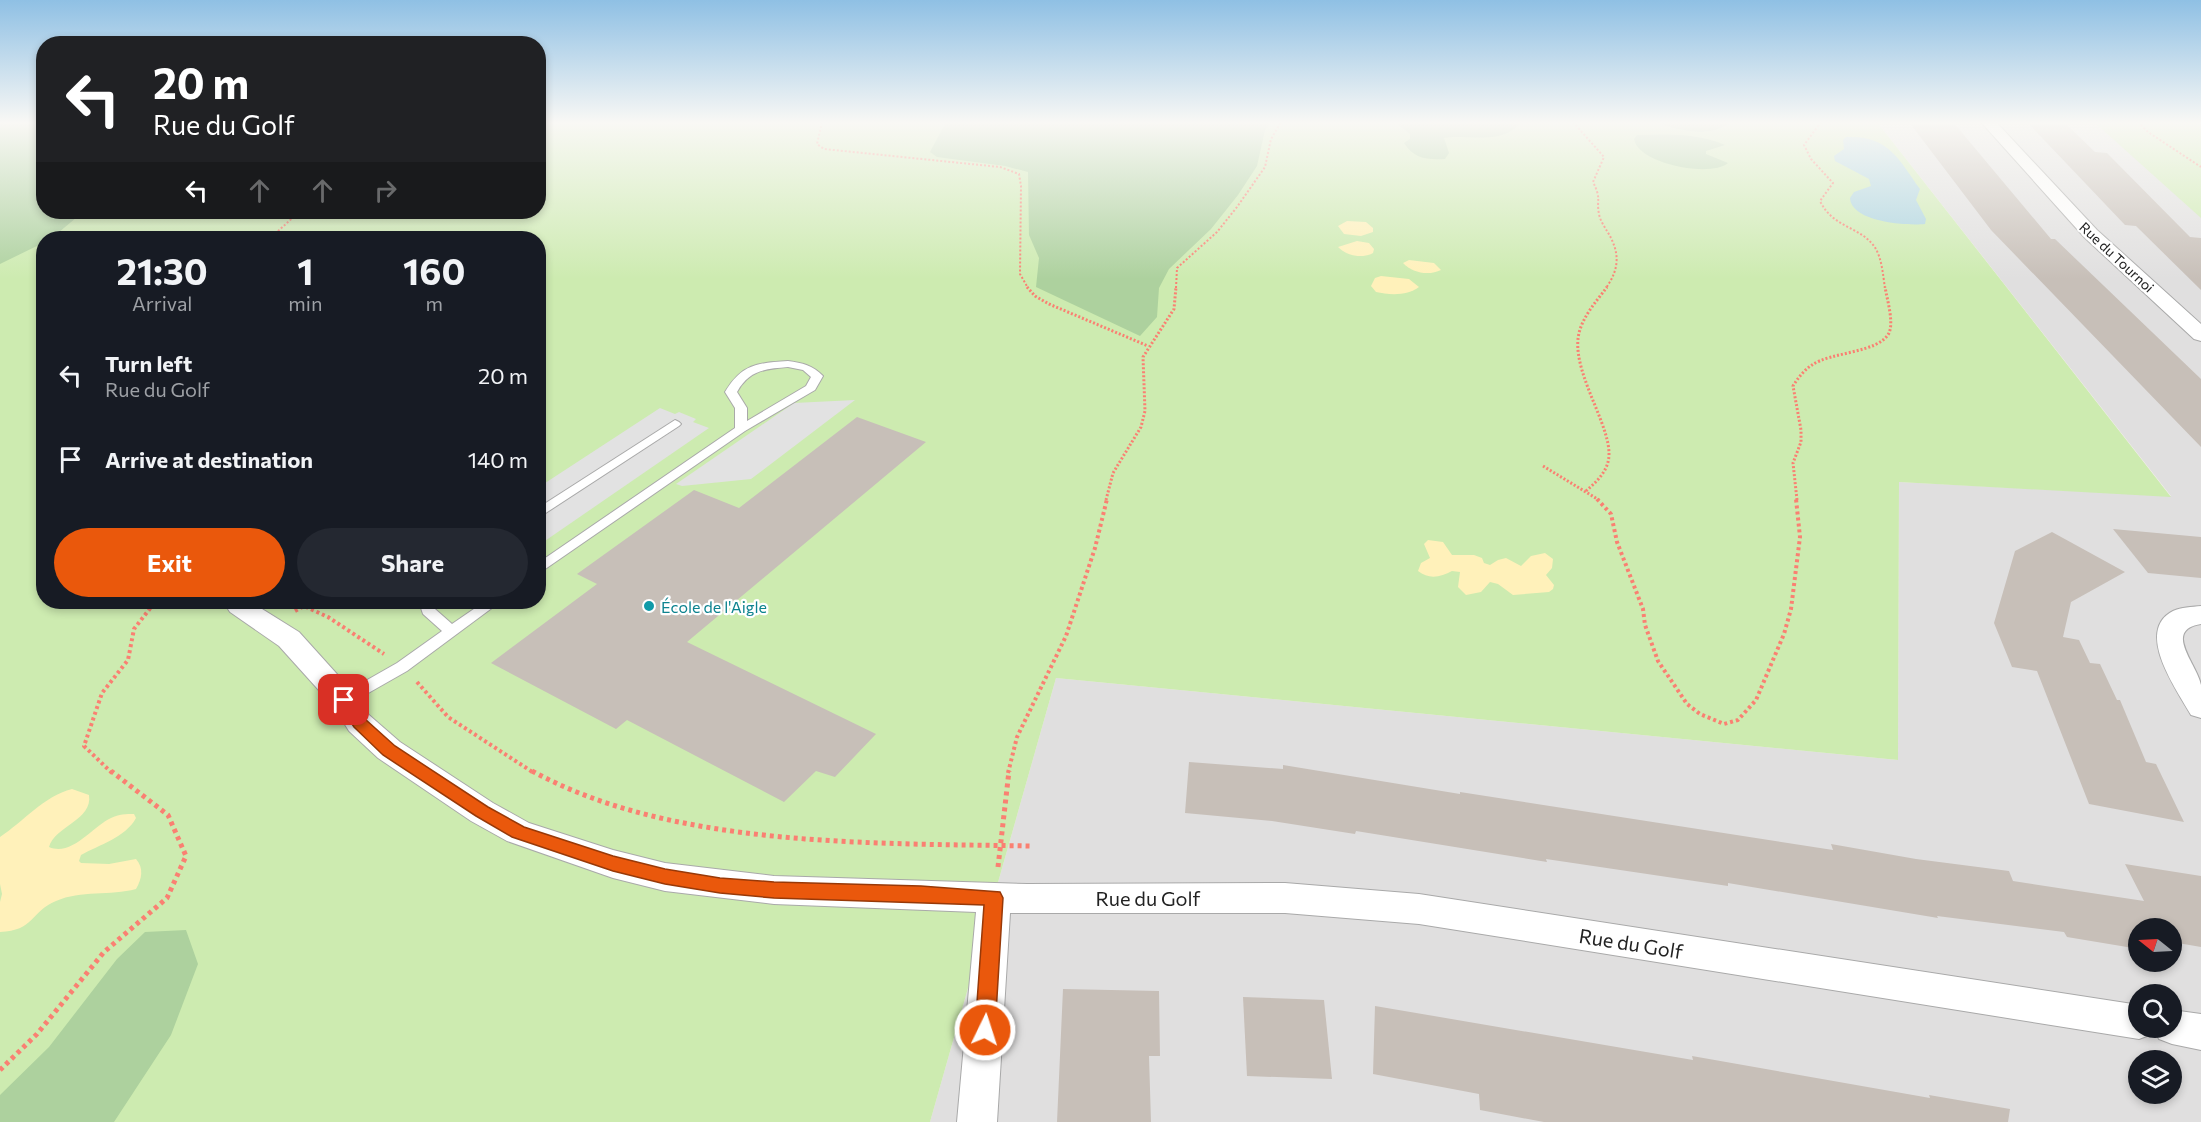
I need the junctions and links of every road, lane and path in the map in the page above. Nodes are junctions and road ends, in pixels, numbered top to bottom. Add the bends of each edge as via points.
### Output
1 (1019, 174) edge
2 (1260, 174) edge
3 (1597, 174) edge
4 (1825, 174) edge
5 (2036, 174) edge
6 (291, 219) edge
7 (278, 231) edge
8 (2201, 335) edge
9 (1148, 346) junction
10 (675, 424) dead end
11 (741, 429) junction
12 (1542, 466) dead end
13 (1586, 491) junction
14 (546, 509) edge
15 (546, 564) edge
16 (150, 609) edge
17 (244, 609) edge
18 (298, 609) edge
19 (311, 609) edge
20 (428, 609) edge
21 (483, 609) edge
22 (2201, 615) edge
23 (269, 624) junction
24 (451, 631) junction
25 (402, 668) junction
26 (344, 700) junction
27 (2201, 707) edge
28 (1000, 845) junction
29 (1031, 846) dead end
30 (994, 898) junction
31 (2128, 1020) edge
32 (2182, 1029) edge
33 (2201, 1032) edge
34 (0, 1070) edge
35 (977, 1122) edge

1 - 9 path via 1020,274 1024,286 1049,304
2 - 9 path via 1213,236 1177,268 1174,309
3 - 13 path via 1593,186 1600,196 1598,212 1618,256 1614,274 1578,335 1581,366 1610,448 1606,472
4 - 13 path via 1833,183 1820,201 1821,206 1878,253 1890,332 1868,347 1814,362 1793,386 1801,430 1793,463 1800,537 1791,609 1756,700 1738,720 1724,724 1700,714 1687,704 1658,661 1611,514
5 - 8 street, Rue du Tournoi via 2091,234
6 - 7 path
9 - 28 path via 1143,357 1145,411 1141,427 1113,473 1095,548 1066,636 1017,736 1007,779
10 - 14 lane
11 - 11 lane via 811,388 817,376 806,367 788,364 761,366 739,378 731,392 741,408
11 - 15 lane
12 - 13 path
16 - 34 path via 134,629 128,660 102,693 84,746 120,780 168,815 186,856 167,898 104,952 37,1034
17 - 23 street, Rue du Golf
18 - 23 path
19 - 25 path
20 - 24 lane
21 - 24 lane
22 - 27 street via 2180,617 2169,633 2179,668
23 - 26 street, Rue du Golf via 289,639
24 - 25 lane
25 - 26 lane
25 - 28 path via 441,710 486,744 523,768 609,804 711,828 772,836 868,843
26 - 30 street, Rue du Golf via 359,723 389,750 482,812 518,832 613,864 665,877 774,890
28 - 29 path
28 - 30 path
30 - 31 street, Rue du Golf via 1285,898 1419,909
30 - 35 street
32 - 33 street

